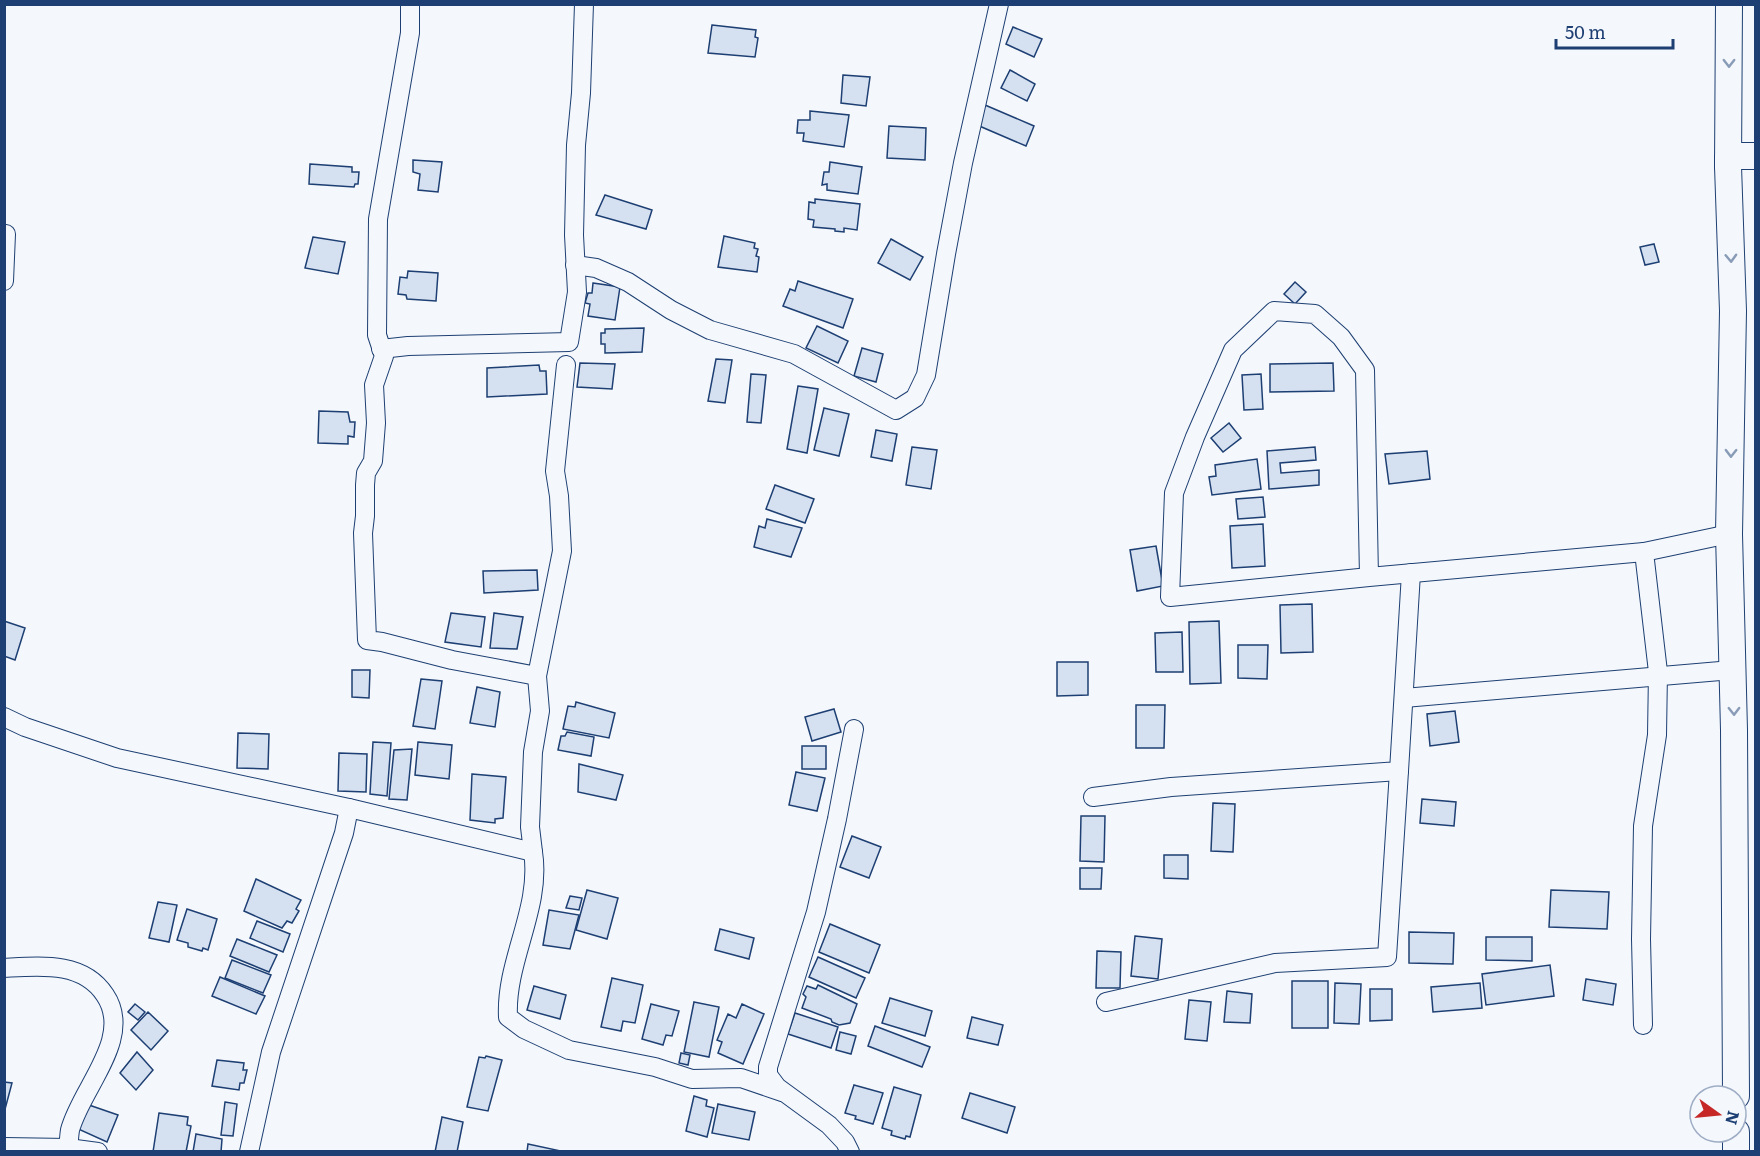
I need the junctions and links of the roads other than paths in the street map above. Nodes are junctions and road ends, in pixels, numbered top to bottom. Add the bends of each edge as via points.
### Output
1 (410, 4) edge
2 (584, 4) edge
3 (999, 4) edge
4 (1729, 4) edge
5 (1755, 156) edge
6 (1728, 166) junction
7 (6, 234) dead end
8 (575, 266) junction
9 (4, 281) edge
10 (381, 349) junction
11 (567, 365) dead end
12 (1729, 534) junction
13 (1644, 552) junction
14 (1411, 573) junction
15 (1369, 577) junction
16 (1732, 670) junction
17 (1658, 675) junction
18 (537, 676) junction
19 (1404, 698) junction
20 (4, 717) edge
21 (854, 729) dead end
22 (1399, 771) junction
23 (1093, 797) dead end
24 (349, 808) junction
25 (532, 852) junction
26 (4, 968) edge
27 (1106, 1002) dead end
28 (1643, 1025) dead end
29 (1736, 1084) edge
30 (787, 1094) junction
31 (4, 1147) edge
32 (68, 1148) junction
33 (98, 1152) edge
34 (249, 1152) edge
35 (850, 1152) edge

1 - 10 street via 410,33 378,219 377,335
2 - 8 street via 576,145
3 - 8 street via 961,175 926,375 915,398 896,410 794,354 710,330 628,282 596,268
4 -> 6 highway
5 - 6 highway via 1728,158
6 -> 12 highway via 1734,310
7 - 9 street
8 - 10 street via 577,292 569,342
10 - 18 street via 384,356 374,385 373,461 364,485 367,640
11 - 18 street via 555,471 562,551
12 - 13 street
12 - 16 highway
13 - 14 street
13 - 17 street
14 - 15 street
14 - 19 street
15 - 15 street via 1365,370 1341,337 1314,314 1274,311 1233,350 1174,493 1170,597
16 - 17 street
16 -> 29 highway
17 - 19 street
17 - 28 street via 1657,735 1643,826
18 - 25 street via 540,711 533,752
19 - 22 street
20 - 24 street via 117,758
21 - 30 street via 816,912 768,1067 771,1080
22 - 23 street via 1171,787
22 - 27 street via 1387,957 1275,963
24 - 25 street
24 - 34 street via 271,1052
25 - 30 street via 532,895 507,996 508,1017 569,1050 655,1067 692,1079 741,1078
26 - 32 street via 42,966 75,971 90,978 111,1004 115,1017 113,1034 70,1131
30 - 35 street via 829,1125
31 - 32 street
32 - 33 street

